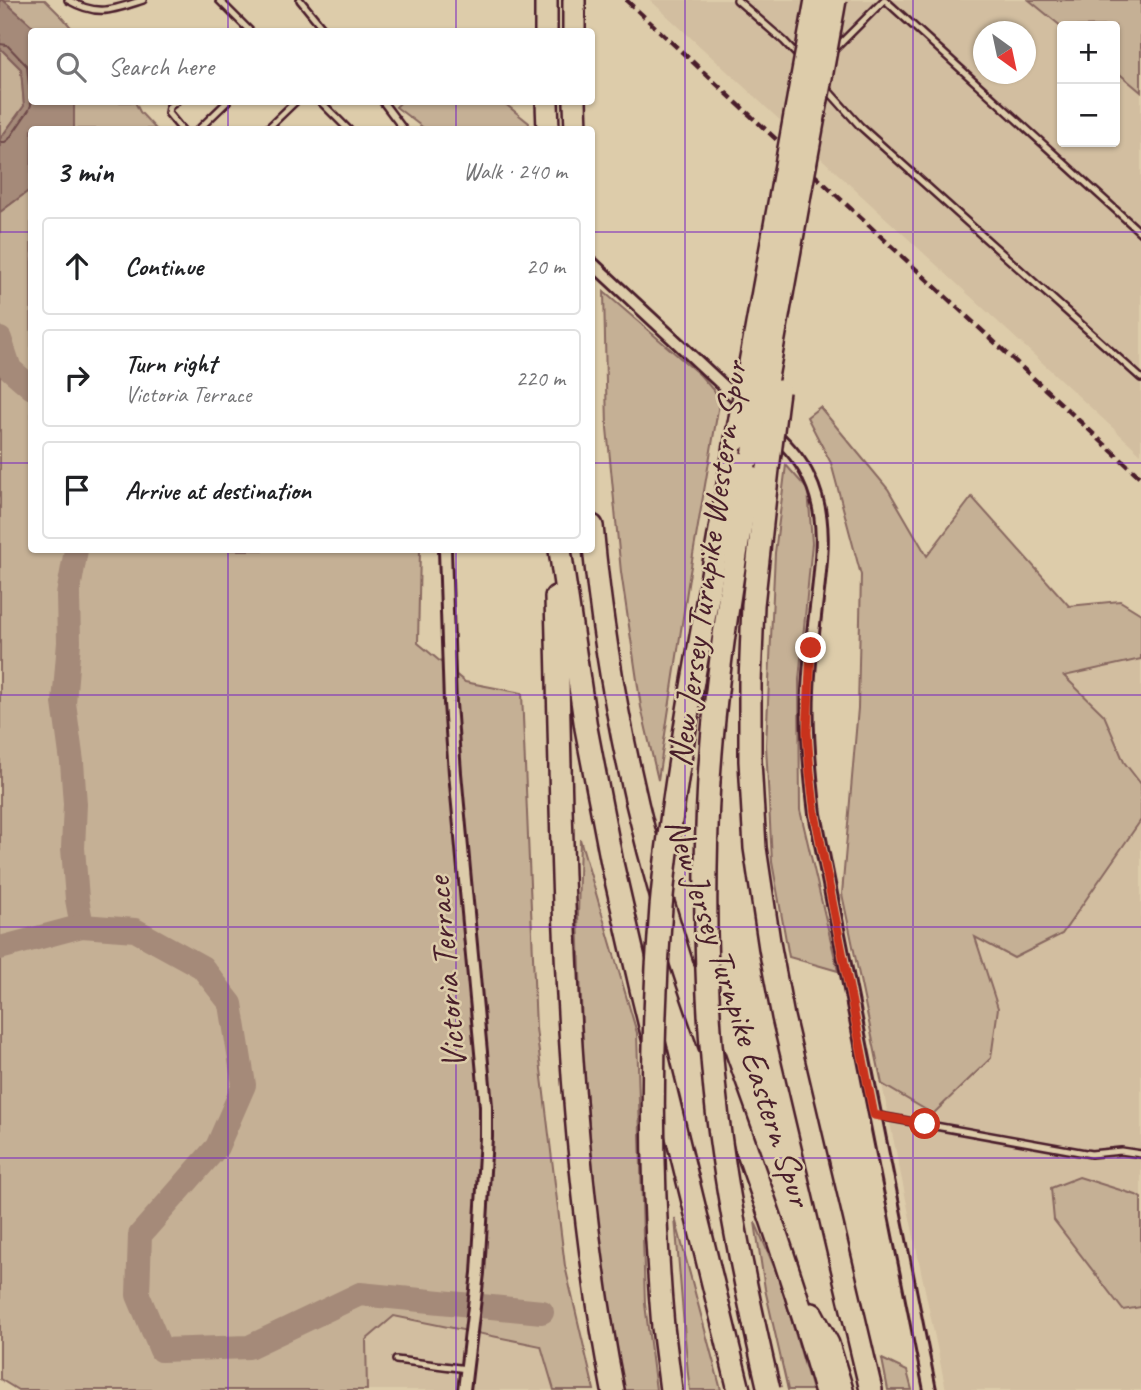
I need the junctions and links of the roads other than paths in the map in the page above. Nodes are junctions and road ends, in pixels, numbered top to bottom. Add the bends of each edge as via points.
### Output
1 (68, 0) edge
2 (143, 0) edge
3 (219, 0) edge
4 (300, 0) edge
5 (546, 0) edge
6 (574, 0) edge
7 (737, 0) edge
8 (816, 0) edge
9 (835, 0) edge
10 (885, 0) edge
11 (247, 28) edge
12 (323, 28) edge
13 (546, 28) edge
14 (574, 28) edge
15 (812, 73) junction
16 (172, 105) edge
17 (224, 105) edge
18 (292, 105) edge
19 (324, 105) edge
20 (385, 105) edge
21 (547, 105) edge
22 (575, 105) edge
23 (179, 126) edge
24 (202, 126) edge
25 (270, 126) edge
26 (345, 126) edge
27 (401, 126) edge
28 (548, 126) edge
29 (576, 126) edge
30 (1141, 233) edge
31 (595, 266) edge
32 (1141, 378) edge
33 (760, 462) junction
34 (444, 553) edge
35 (557, 553) edge
36 (557, 553) edge
37 (595, 553) edge
38 (874, 1115) junction
39 (1141, 1154) edge
40 (784, 1259) junction
41 (396, 1360) dead end
42 (467, 1369) junction
43 (464, 1390) edge
44 (613, 1390) edge
45 (671, 1390) edge
46 (739, 1390) edge
47 (769, 1390) edge
48 (825, 1390) edge
49 (842, 1390) edge
50 (871, 1390) edge
51 (930, 1390) edge

1 - 2 lane via 94,11
3 - 11 lane
4 - 12 lane
5 - 13 highway
6 - 14 highway
7 - 15 lane
8 - 45 highway, New Jersey Turnpike Western Spur, bridge via 669,837 653,1079 657,1230
9 - 33 highway, bridge via 789,252 789,318
10 - 15 lane
10 - 30 lane
15 - 32 lane via 860,126
16 - 23 lane via 168,113
17 - 24 lane
18 - 25 lane
19 - 26 lane
20 - 27 lane
21 - 28 highway
22 - 29 highway
31 - 38 street via 782,441 809,477 817,498 821,555 808,694 810,772
33 - 47 highway, New Jersey Turnpike Western Spur, bridge via 724,630 716,695 706,845 706,930 722,1149
33 - 50 highway via 750,683 755,848 796,1077
34 - 42 street, Victoria Terrace via 455,772 486,1106 478,1273
35 - 44 highway via 565,938 573,1089 592,1263
36 - 46 highway via 610,853
37 - 40 highway, New Jersey Turnpike Eastern Spur via 608,658 649,853 695,1005
38 - 39 lane via 1091,1154
38 - 51 street
40 - 48 highway, New Jersey Turnpike Eastern Spur
40 - 49 highway via 828,1344
41 - 42 lane
42 - 43 street, Victoria Terrace

